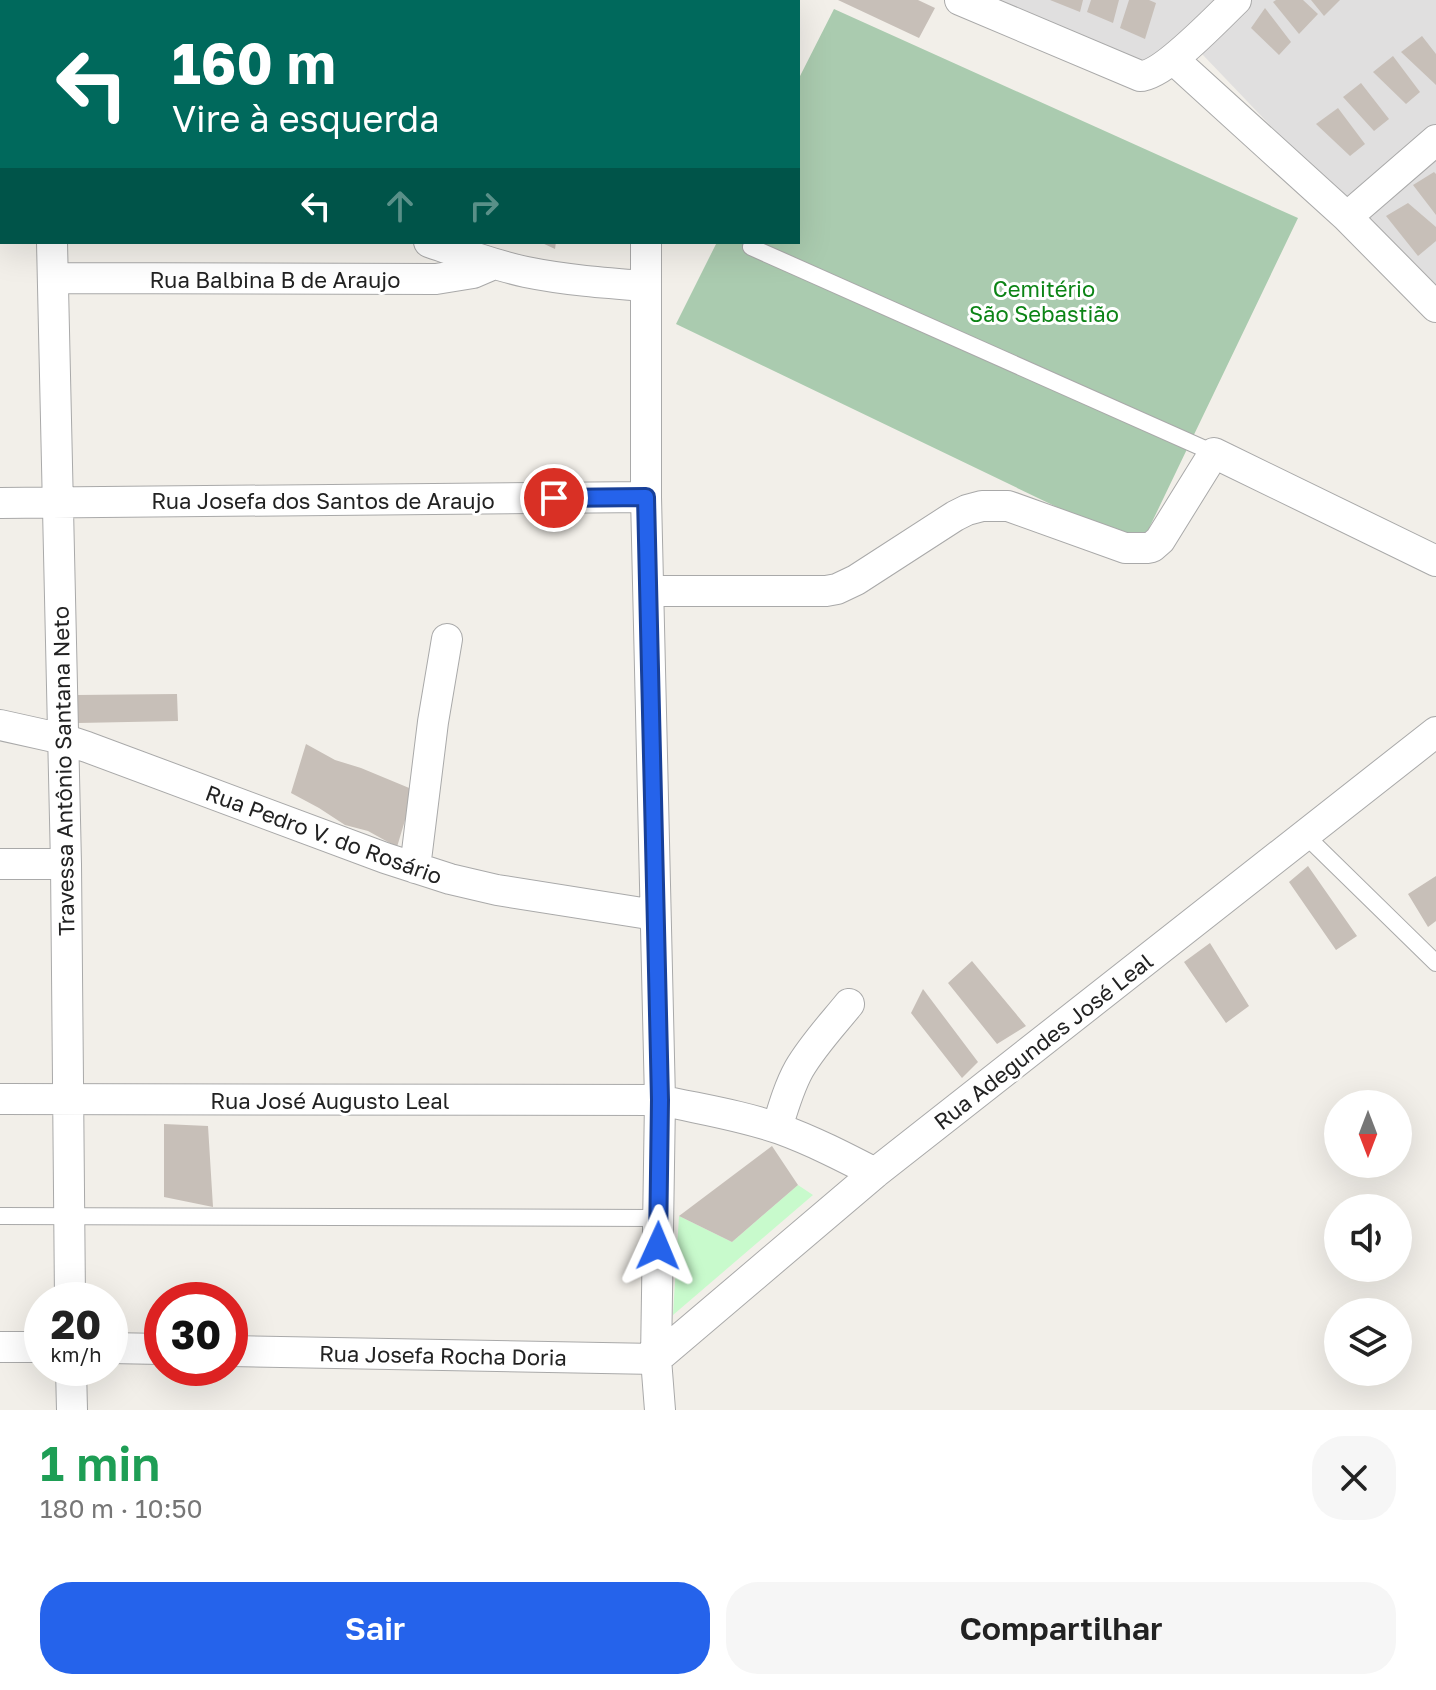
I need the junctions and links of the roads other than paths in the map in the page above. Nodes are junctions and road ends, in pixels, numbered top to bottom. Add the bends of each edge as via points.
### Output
1 (960, 0) edge
2 (1236, 0) edge
3 (1173, 59) junction
4 (1436, 140) edge
5 (1347, 217) junction
6 (52, 244) edge
7 (435, 244) edge
8 (646, 244) edge
9 (751, 247) dead end
10 (494, 264) junction
11 (53, 278) junction
12 (645, 286) junction
13 (1436, 307) edge
14 (1214, 453) junction
15 (646, 497) junction
16 (58, 502) junction
17 (0, 503) edge
18 (1436, 561) edge
19 (649, 591) junction
20 (447, 639) dead end
21 (0, 725) edge
22 (1436, 732) edge
23 (63, 739) junction
24 (1305, 835) junction
25 (0, 864) edge
26 (66, 864) junction
27 (415, 868) junction
28 (655, 915) junction
29 (1436, 963) edge
30 (849, 1004) dead end
31 (0, 1099) edge
32 (67, 1099) junction
33 (660, 1100) junction
34 (777, 1128) junction
35 (875, 1173) junction
36 (68, 1215) junction
37 (0, 1216) edge
38 (658, 1218) junction
39 (70, 1282) edge
40 (0, 1347) edge
41 (24, 1347) edge
42 (248, 1351) edge
43 (656, 1359) junction
44 (71, 1386) edge
45 (72, 1410) edge
46 (660, 1410) edge

1 - 3 street via 1134,75 1151,75
2 - 3 street
3 - 5 street
4 - 5 street
5 - 13 street
6 - 11 street, Travessa Antônio Santana Neto
7 - 10 street, Rua Balbina B de Araujo
8 - 12 street
9 - 14 lane
10 - 11 street, Rua Balbina B de Araujo via 436,279
10 - 12 street, Rua Balbina B de Araujo
11 - 16 street, Travessa Antônio Santana Neto
12 - 15 street
14 - 18 street
14 - 19 street via 1152,547 1125,548 1008,506 982,506 955,516 837,589
15 - 16 street, Rua Josefa dos Santos de Araujo
15 - 19 street
16 - 17 street, Rua Josefa dos Santos de Araujo
16 - 23 street, Travessa Antônio Santana Neto
19 - 28 street
20 - 27 street
21 - 23 street, Rua Pedro V. do Rosário
22 - 24 street, Rua Adegundes José Leal
23 - 26 street, Travessa Antônio Santana Neto
23 - 27 street, Rua Pedro V. do Rosário
24 - 29 lane
24 - 35 street, Rua Adegundes José Leal
25 - 26 street
26 - 32 street, Travessa Antônio Santana Neto
27 - 28 street, Rua Pedro V. do Rosário via 497,890
28 - 33 street
30 - 34 street via 797,1072
31 - 32 street, Rua José Augusto Leal
32 - 33 street, Rua José Augusto Leal
32 - 36 street, Travessa Antônio Santana Neto
33 - 34 street, Rua José Augusto Leal
33 - 38 street
34 - 35 street, Rua José Augusto Leal
35 - 43 street, Rua Adegundes José Leal
36 - 37 lane
36 - 38 lane
36 - 39 street, Travessa Antônio Santana Neto
38 - 43 street
40 - 41 street
42 - 43 street, Rua Josefa Rocha Doria
43 - 46 street
44 - 45 street

